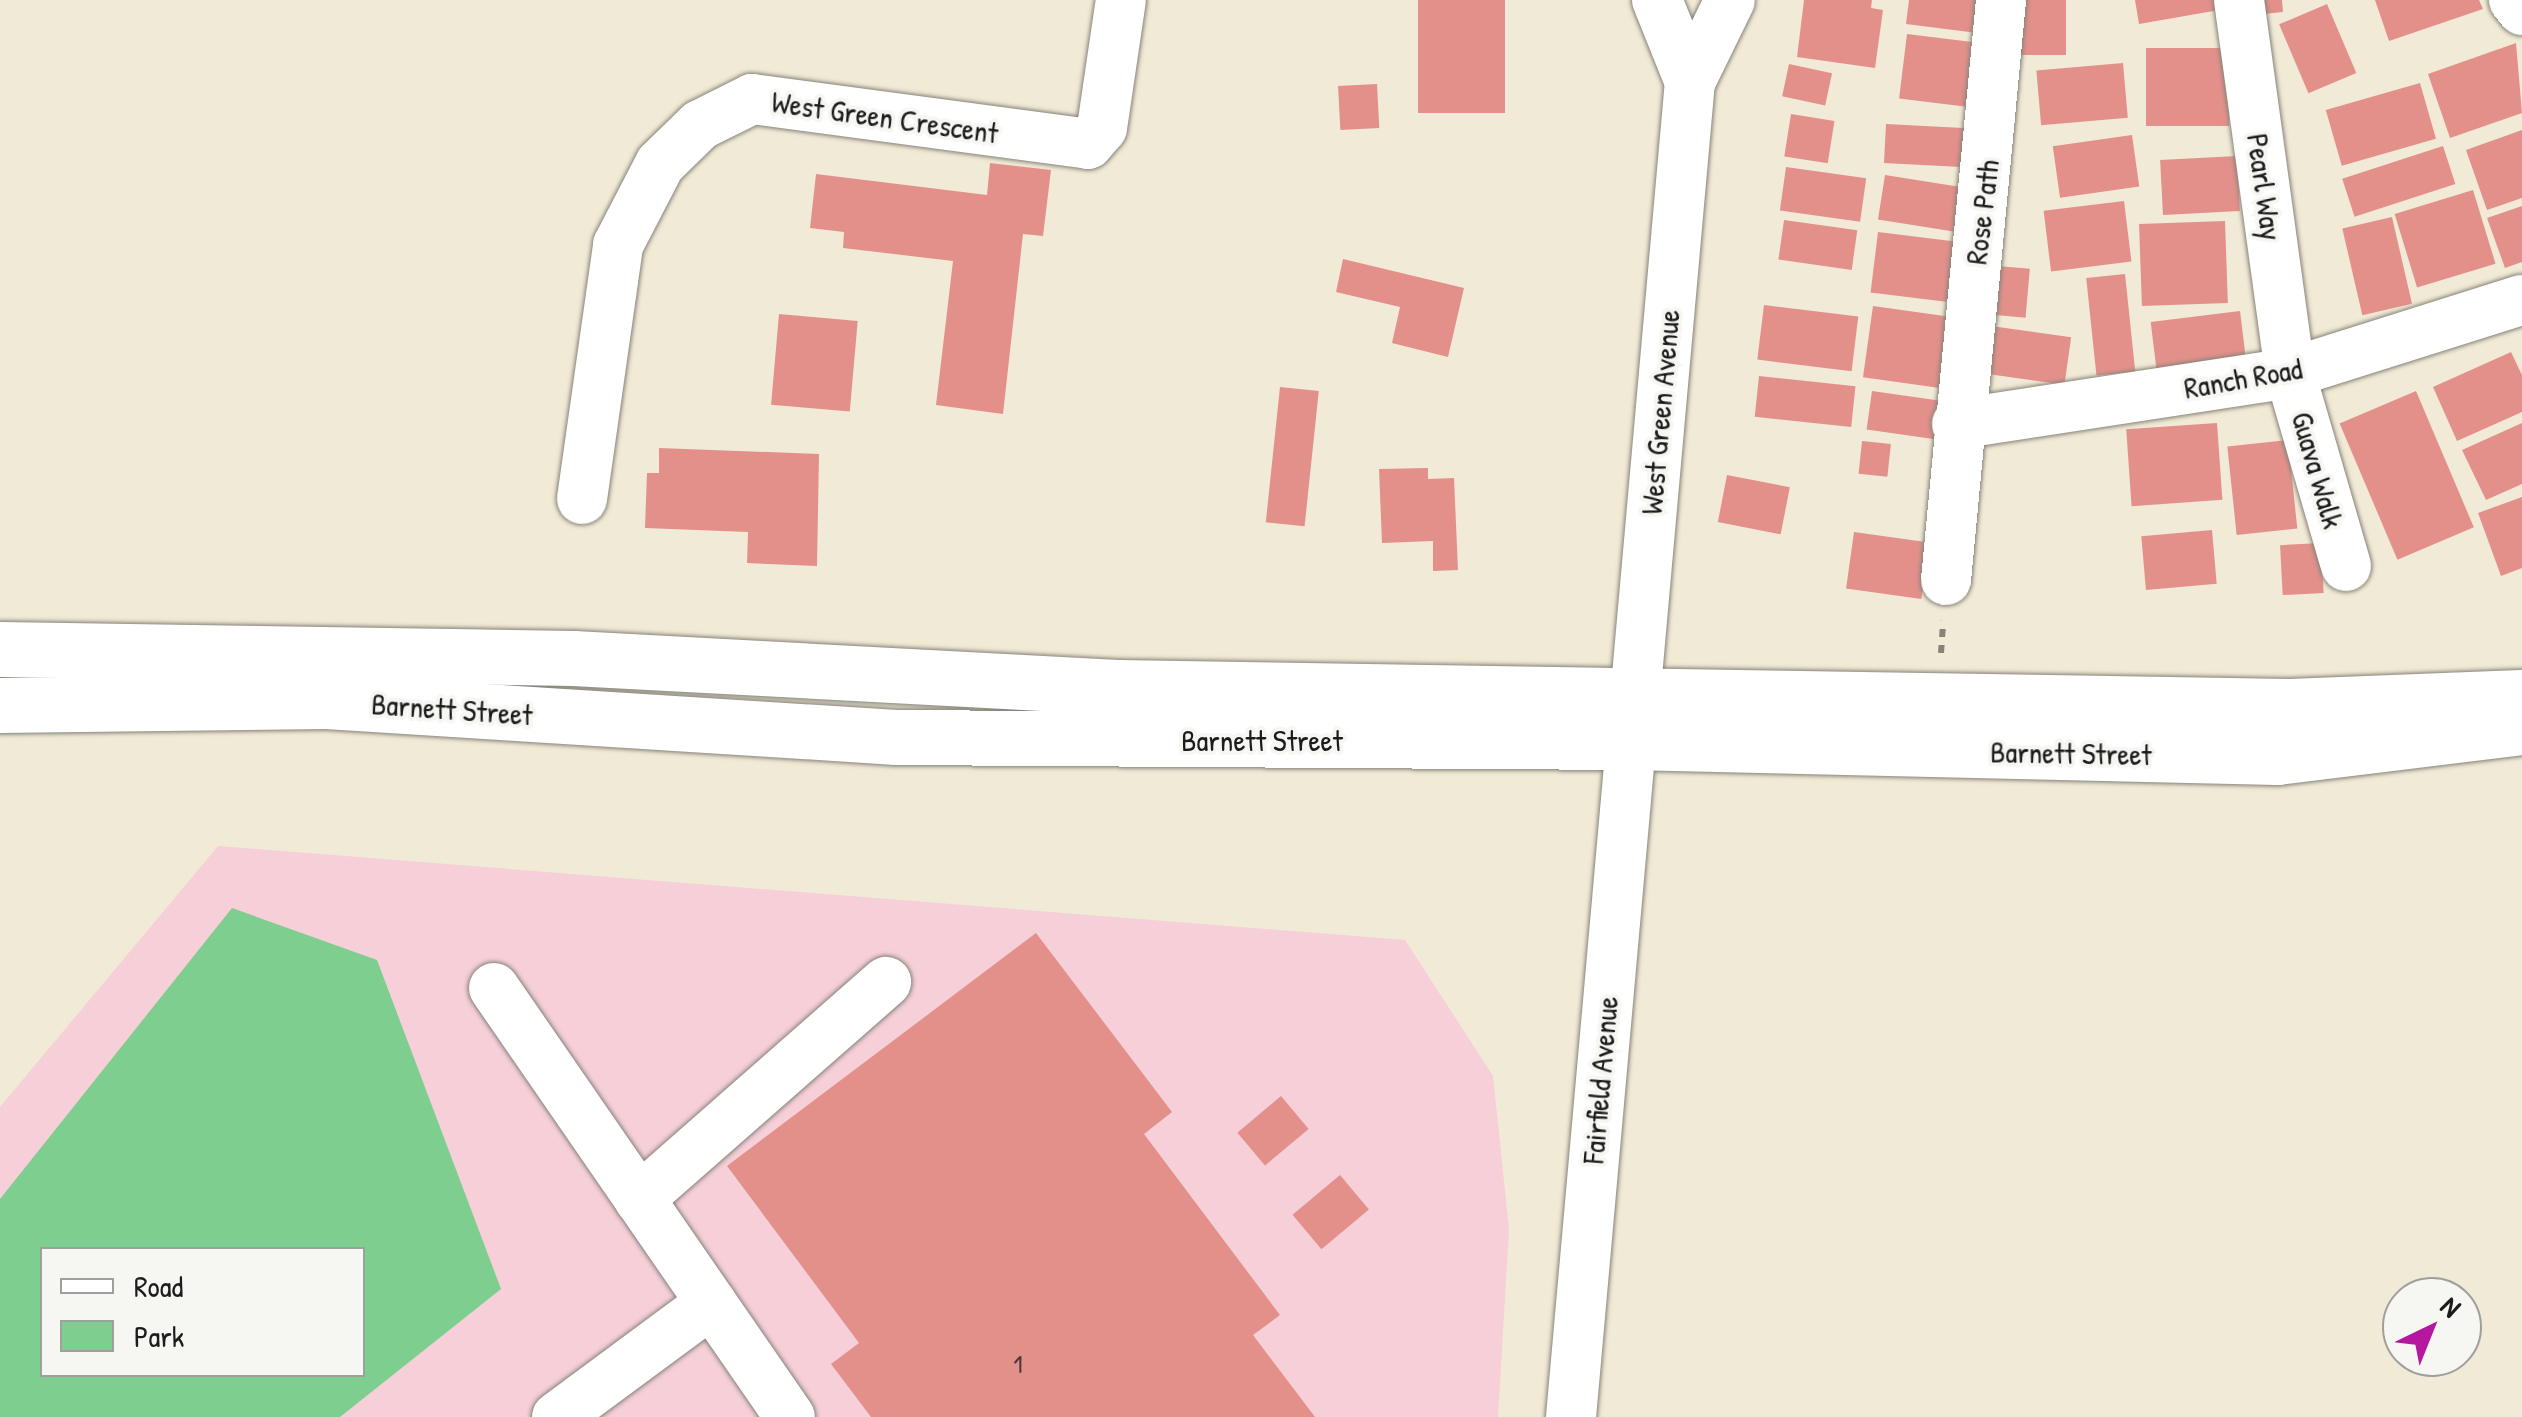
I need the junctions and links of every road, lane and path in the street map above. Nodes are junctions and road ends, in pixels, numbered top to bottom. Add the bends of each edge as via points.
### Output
1 (1122, 0) edge
2 (1657, 0) edge
3 (1730, 0) edge
4 (2001, 0) edge
5 (2239, 0) edge
6 (2514, 0) edge
7 (2522, 10) edge
8 (1690, 82) junction
9 (2521, 304) edge
10 (2290, 374) junction
11 (1957, 424) junction
12 (582, 499) dead end
13 (2346, 566) dead end
14 (1946, 580) joint
15 (0, 649) edge
16 (2522, 697) edge
17 (1938, 699) junction
18 (0, 705) edge
19 (1632, 718) junction
20 (2522, 727) edge
21 (886, 982) dead end
22 (494, 988) dead end
23 (639, 1199) junction
24 (711, 1304) junction
25 (773, 1411) edge
26 (557, 1417) edge
27 (1571, 1417) edge

1 - 12 street, West Green Crescent via 1102,128 1088,144 752,100 700,124 660,164 618,245
2 - 8 street, West Green Avenue
3 - 8 street, West Green Avenue
4 - 11 street, Rose Path via 2000,60
5 - 10 street, Pearl Way
6 - 7 street
8 - 19 street, West Green Avenue
9 - 10 street, Ranch Road
10 - 11 street, Ranch Road
10 - 13 street, Guava Walk
11 - 14 street, Rose Path
14 - 17 path
15 - 19 main road, Barnett Street via 573,658
16 - 17 main road, Barnett Street via 2289,706
17 - 19 main road, Barnett Street
18 - 19 main road, Barnett Street via 326,702 896,737
19 - 20 main road, Barnett Street via 2278,758
19 - 27 street, Fairfield Avenue
21 - 23 street
22 - 23 street
23 - 24 street
24 - 25 street
24 - 26 street

